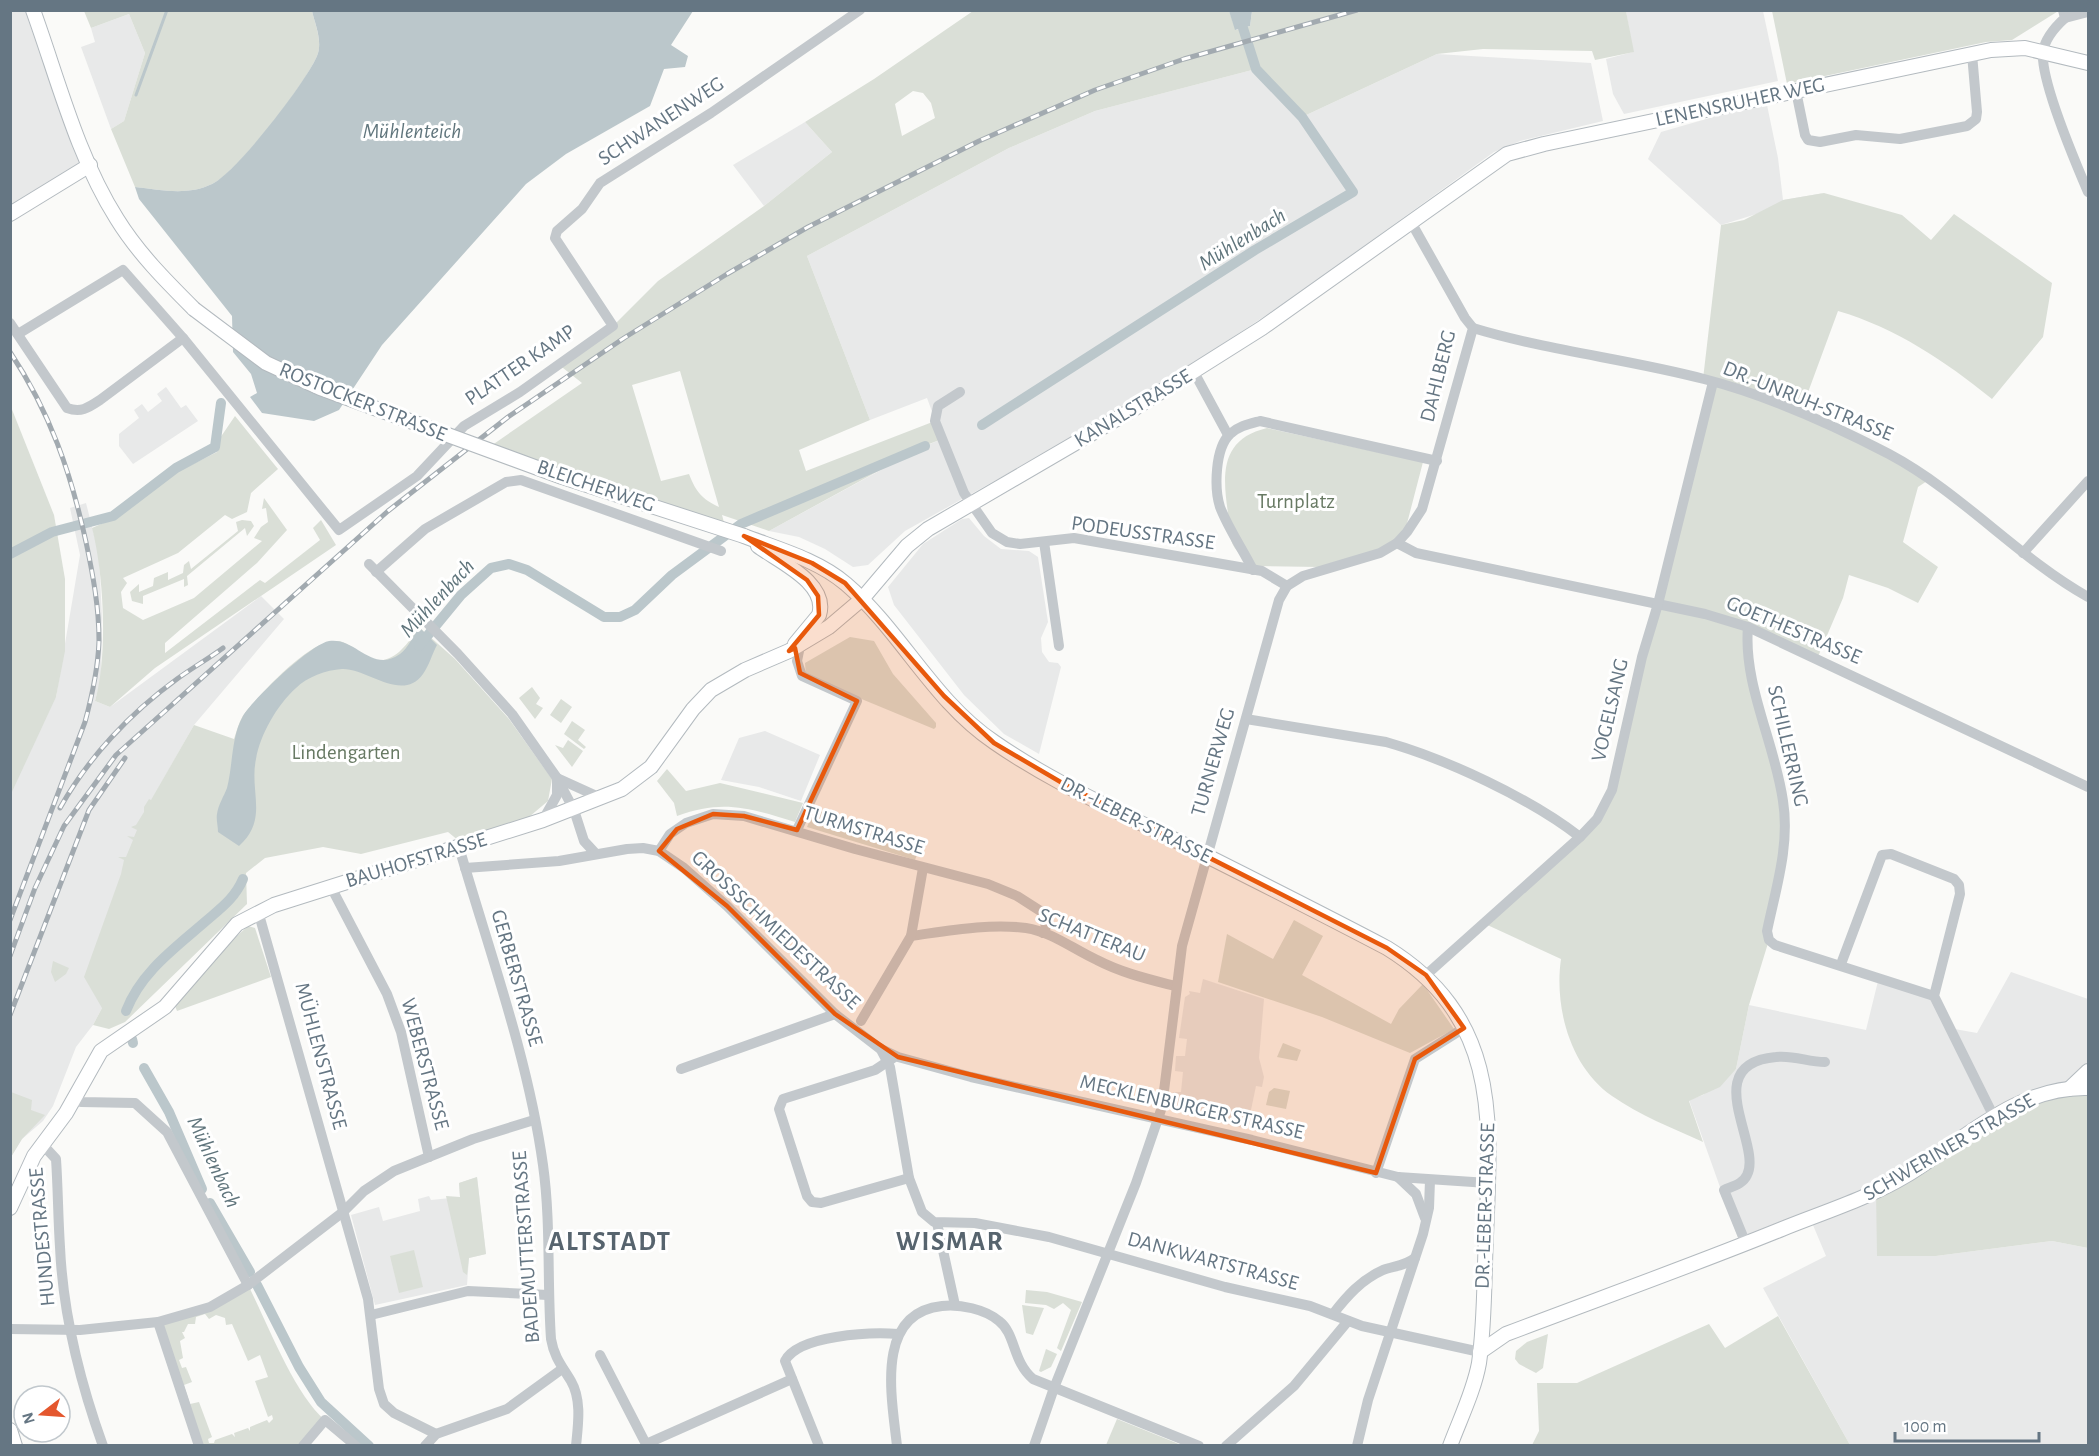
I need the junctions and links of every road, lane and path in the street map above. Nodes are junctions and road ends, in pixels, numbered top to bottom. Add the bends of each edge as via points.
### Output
1 (33, 10) edge
2 (860, 10) edge
3 (2088, 12) edge
4 (2064, 14) edge
5 (2043, 52) junction
6 (1972, 54) junction
7 (2088, 63) edge
8 (1796, 91) junction
9 (90, 165) junction
10 (2088, 192) edge
11 (10, 214) edge
12 (1411, 222) junction
13 (10, 323) edge
14 (613, 326) joint
15 (1473, 328) junction
16 (18, 334) junction
17 (183, 338) junction
18 (1194, 372) junction
19 (1713, 382) junction
20 (960, 392) dead end
21 (1228, 435) junction
22 (1437, 461) junction
23 (2088, 481) edge
24 (971, 503) junction
25 (744, 536) junction
26 (1044, 542) junction
27 (1397, 543) junction
28 (721, 551) dead end
29 (2023, 554) junction
30 (1254, 570) junction
31 (1287, 586) junction
32 (2088, 597) edge
33 (862, 599) junction
34 (1658, 604) junction
35 (1748, 627) junction
36 (1059, 646) dead end
37 (794, 648) junction
38 (1246, 719) junction
39 (557, 778) junction
40 (2088, 787) edge
41 (601, 798) junction
42 (574, 810) junction
43 (543, 820) junction
44 (797, 830) junction
45 (1580, 837) junction
46 (459, 847) junction
47 (658, 851) junction
48 (596, 854) junction
49 (1207, 856) junction
50 (465, 868) junction
51 (923, 868) junction
52 (331, 887) junction
53 (258, 911) junction
54 (1043, 933) junction
55 (911, 936) junction
56 (1841, 964) junction
57 (1426, 975) junction
58 (1175, 986) junction
59 (1934, 996) junction
60 (835, 1014) junction
61 (861, 1021) dead end
62 (1464, 1028) junction
63 (892, 1057) junction
64 (1825, 1062) dead end
65 (681, 1069) dead end
66 (875, 1070) junction
67 (2088, 1071) edge
68 (894, 1082) junction
69 (2088, 1088) edge
70 (2069, 1089) junction
71 (74, 1097) junction
72 (1994, 1117) junction
73 (1156, 1119) junction
74 (534, 1120) junction
75 (43, 1145) junction
76 (429, 1157) junction
77 (1376, 1173) junction
78 (1398, 1177) junction
79 (909, 1178) junction
80 (1430, 1180) junction
81 (1488, 1183) junction
82 (10, 1208) edge
83 (343, 1212) junction
84 (935, 1223) junction
85 (1426, 1224) junction
86 (1746, 1244) junction
87 (1109, 1254) junction
88 (1415, 1258) junction
89 (1397, 1266) junction
90 (1407, 1278) junction
91 (248, 1285) junction
92 (548, 1295) junction
93 (955, 1305) junction
94 (1333, 1314) junction
95 (371, 1315) junction
96 (1348, 1321) junction
97 (158, 1322) junction
98 (10, 1329) edge
99 (70, 1330) junction
100 (1390, 1332) junction
101 (898, 1334) junction
102 (1480, 1352) junction
103 (600, 1355) dead end
104 (562, 1369) junction
105 (792, 1379) junction
106 (1054, 1388) junction
107 (10, 1430) edge
108 (436, 1434) junction
109 (646, 1445) edge
110 (15, 1446) edge
111 (103, 1446) edge
112 (199, 1446) edge
113 (303, 1446) edge
114 (356, 1446) edge
115 (425, 1446) edge
116 (576, 1446) edge
117 (819, 1446) edge
118 (897, 1446) edge
119 (1034, 1446) edge
120 (1199, 1446) edge
121 (1226, 1446) edge
122 (1356, 1446) edge
123 (1450, 1446) edge

1 - 9 main road, ROSTOCKER STRASSE
2 - 14 street, SCHWANENWEG via 711,113 600,183 582,209 557,231 555,238 562,252
3 - 4 street
4 - 5 street via 2051,31
5 - 6 main road, LENENSRUHER WEG via 2009,48
5 - 7 main road, LENENSRUHER WEG
5 - 10 street via 2066,138
6 - 8 main road, LENENSRUHER WEG
6 - 8 street via 1977,112 1976,119 1967,126 1900,139 1856,135 1815,142 1805,135
8 - 12 main road, LENENSRUHER WEG via 1522,148 1494,162
9 - 11 main road
9 - 25 main road, ROSTOCKER STRASSE, bridge via 130,239 194,309 266,363 320,388 562,477
12 - 15 street, DAHLBERG
12 - 18 main road, KANALSTRASSE via 1290,310
13 - 16 street
14 - 17 street, PLATTER KAMP via 464,426 417,476 339,530
15 - 19 street, DR.-UNRUH-STRASSE
15 - 22 street, DAHLBERG
16 - 17 street via 123,270
16 - 17 street via 67,408 76,411 86,410
18 - 21 street
18 - 24 main road, KANALSTRASSE
19 - 29 street, DR.-UNRUH-STRASSE via 1752,393 1889,454 1961,501
19 - 34 street, VOGELSANG
20 - 24 street, PODEUSSTRASSE via 938,406 935,421
21 - 22 street via 1243,425 1260,421
21 - 30 street via 1220,454 1220,507
22 - 27 street, DAHLBERG via 1422,508
23 - 29 street
24 - 26 street, PODEUSSTRASSE via 992,533 1007,542
24 - 33 main road, KANALSTRASSE via 907,546
25 - 33 main road, ROSTOCKER STRASSE via 830,572
25 - 37 main road via 807,580 818,596 819,615
26 - 30 street, PODEUSSTRASSE via 1074,538
26 - 36 street
27 - 31 street via 1380,553 1303,576
27 - 34 street, GOETHESTRASSE via 1416,553
28 - 39 street, BLEICHERWEG via 521,480 506,482 424,529 372,568 512,714
29 - 32 street, DR.-UNRUH-STRASSE
30 - 31 street, PODEUSSTRASSE
31 - 38 street, TURNERWEG via 1279,600
33 - 37 main road via 829,627
33 - 49 main road, DR.-LEBER-STRASSE via 944,696 983,735 1064,784
34 - 35 street, GOETHESTRASSE
34 - 45 street, VOGELSANG via 1612,790 1597,819
35 - 40 street, GOETHESTRASSE
35 - 56 street, SCHILLERRING via 1746,652 1769,736 1786,830 1768,940
37 - 41 main road via 711,690 651,767 622,789
37 - 44 street via 802,676 857,701
38 - 45 street via 1408,748 1524,801
38 - 49 street, TURNERWEG
39 - 41 street
39 - 42 street
39 - 43 street via 556,795
41 - 42 main road
42 - 43 main road, BAUHOFSTRASSE
42 - 48 street via 584,841
43 - 46 main road, BAUHOFSTRASSE
44 - 47 street, TURMSTRASSE via 744,816 713,814 677,829
44 - 51 street, TURMSTRASSE
45 - 57 street, VOGELSANG
46 - 50 street, GERBERSTRASSE
46 - 52 main road, BAUHOFSTRASSE
47 - 48 street, GROSSSCHMIEDESTRASSE via 643,848
47 - 60 street, GROSSSCHMIEDESTRASSE via 727,906
48 - 50 street, BAUHOFSTRASSE
49 - 57 main road, DR.-LEBER-STRASSE via 1387,948
49 - 58 street, TURNERWEG via 1184,936
50 - 74 street, GERBERSTRASSE via 523,1066
51 - 54 street, TURMSTRASSE via 988,884 1017,896 1042,912 1046,927
51 - 55 street
52 - 53 main road, BAUHOFSTRASSE
52 - 76 street, WEBERSTRASSE via 394,1012
53 - 71 main road, BAUHOFSTRASSE via 237,924 165,1007 105,1046
53 - 83 street, MÜHLENSTRASSE
54 - 55 street, SCHATTERAU via 1025,928 979,929
54 - 58 street, SCHATTERAU via 1131,975
55 - 61 street
56 - 59 street, SCHILLERRING
56 - 59 street via 1877,862 1882,855 1891,854 1959,885
57 - 62 main road, DR.-LEBER-STRASSE
58 - 73 street, TURNERWEG via 1162,1107
59 - 72 street
60 - 63 street, GROSSSCHMIEDESTRASSE
60 - 65 street
62 - 77 street via 1415,1059
62 - 81 main road, DR.-LEBER-STRASSE via 1485,1090 1490,1143
63 - 66 street
63 - 68 street
63 - 73 street, MECKLENBURGER STRASSE
64 - 86 street via 1775,1057 1741,1073 1737,1100 1748,1174 1742,1182 1724,1190
66 - 68 street via 888,1073
66 - 79 street via 783,1099 779,1106 783,1120 807,1196 814,1202
67 - 70 main road
68 - 79 street
69 - 70 main road, SCHWERINER STRASSE
70 - 72 main road, SCHWERINER STRASSE via 2033,1096
71 - 75 main road, BAUHOFSTRASSE
71 - 91 street via 81,1102 135,1103 167,1132
72 - 86 main road, SCHWERINER STRASSE via 1877,1191
73 - 77 street, MECKLENBURGER STRASSE via 1316,1155
73 - 87 street, TURNERWEG
74 - 76 street
74 - 92 street, BADEMUTTERSTRASSE via 543,1166
75 - 82 main road, BAUHOFSTRASSE
75 - 99 street, HUNDESTRASSE via 56,1159 60,1248
76 - 83 street via 394,1171 364,1191
77 - 78 street, MECKLENBURGER STRASSE
78 - 80 street, MECKLENBURGER STRASSE
78 - 85 street via 1416,1194
79 - 84 street via 922,1212
80 - 81 street, MECKLENBURGER STRASSE
80 - 85 street
81 - 102 main road, DR.-LEBER-STRASSE
83 - 91 street
83 - 95 street, MÜHLENSTRASSE
84 - 87 street, DANKWARTSTRASSE via 1000,1227
84 - 93 street
85 - 88 street
86 - 102 main road, SCHWERINER STRASSE via 1506,1334
87 - 94 street, DANKWARTSTRASSE
87 - 106 street, TURNERWEG
88 - 89 street
88 - 90 street
89 - 90 street via 1405,1270
89 - 94 street via 1363,1282
90 - 100 street
91 - 97 street via 210,1307
92 - 95 street via 468,1291
92 - 104 street, BADEMUTTERSTRASSE via 552,1344
93 - 101 street via 936,1307 915,1316
93 - 106 street via 998,1320 1008,1331 1023,1370
94 - 96 street, DANKWARTSTRASSE
95 - 108 street, MÜHLENSTRASSE via 384,1404
96 - 100 street, DANKWARTSTRASSE
96 - 121 street via 1294,1386
97 - 99 street
97 - 112 street
98 - 99 street
99 - 111 street, HUNDESTRASSE
100 - 102 street, DANKWARTSTRASSE
100 - 122 street
101 - 105 street via 864,1333 791,1351 784,1361
101 - 118 street via 891,1388
102 - 123 main road, DR.-LEBER-STRASSE via 1476,1376
103 - 109 street
104 - 108 street via 507,1409
104 - 116 street, BADEMUTTERSTRASSE via 577,1397
105 - 109 street
105 - 117 street
106 - 119 street, TURNERWEG
106 - 120 street
107 - 110 main road
108 - 115 street
113 - 114 street via 325,1420

